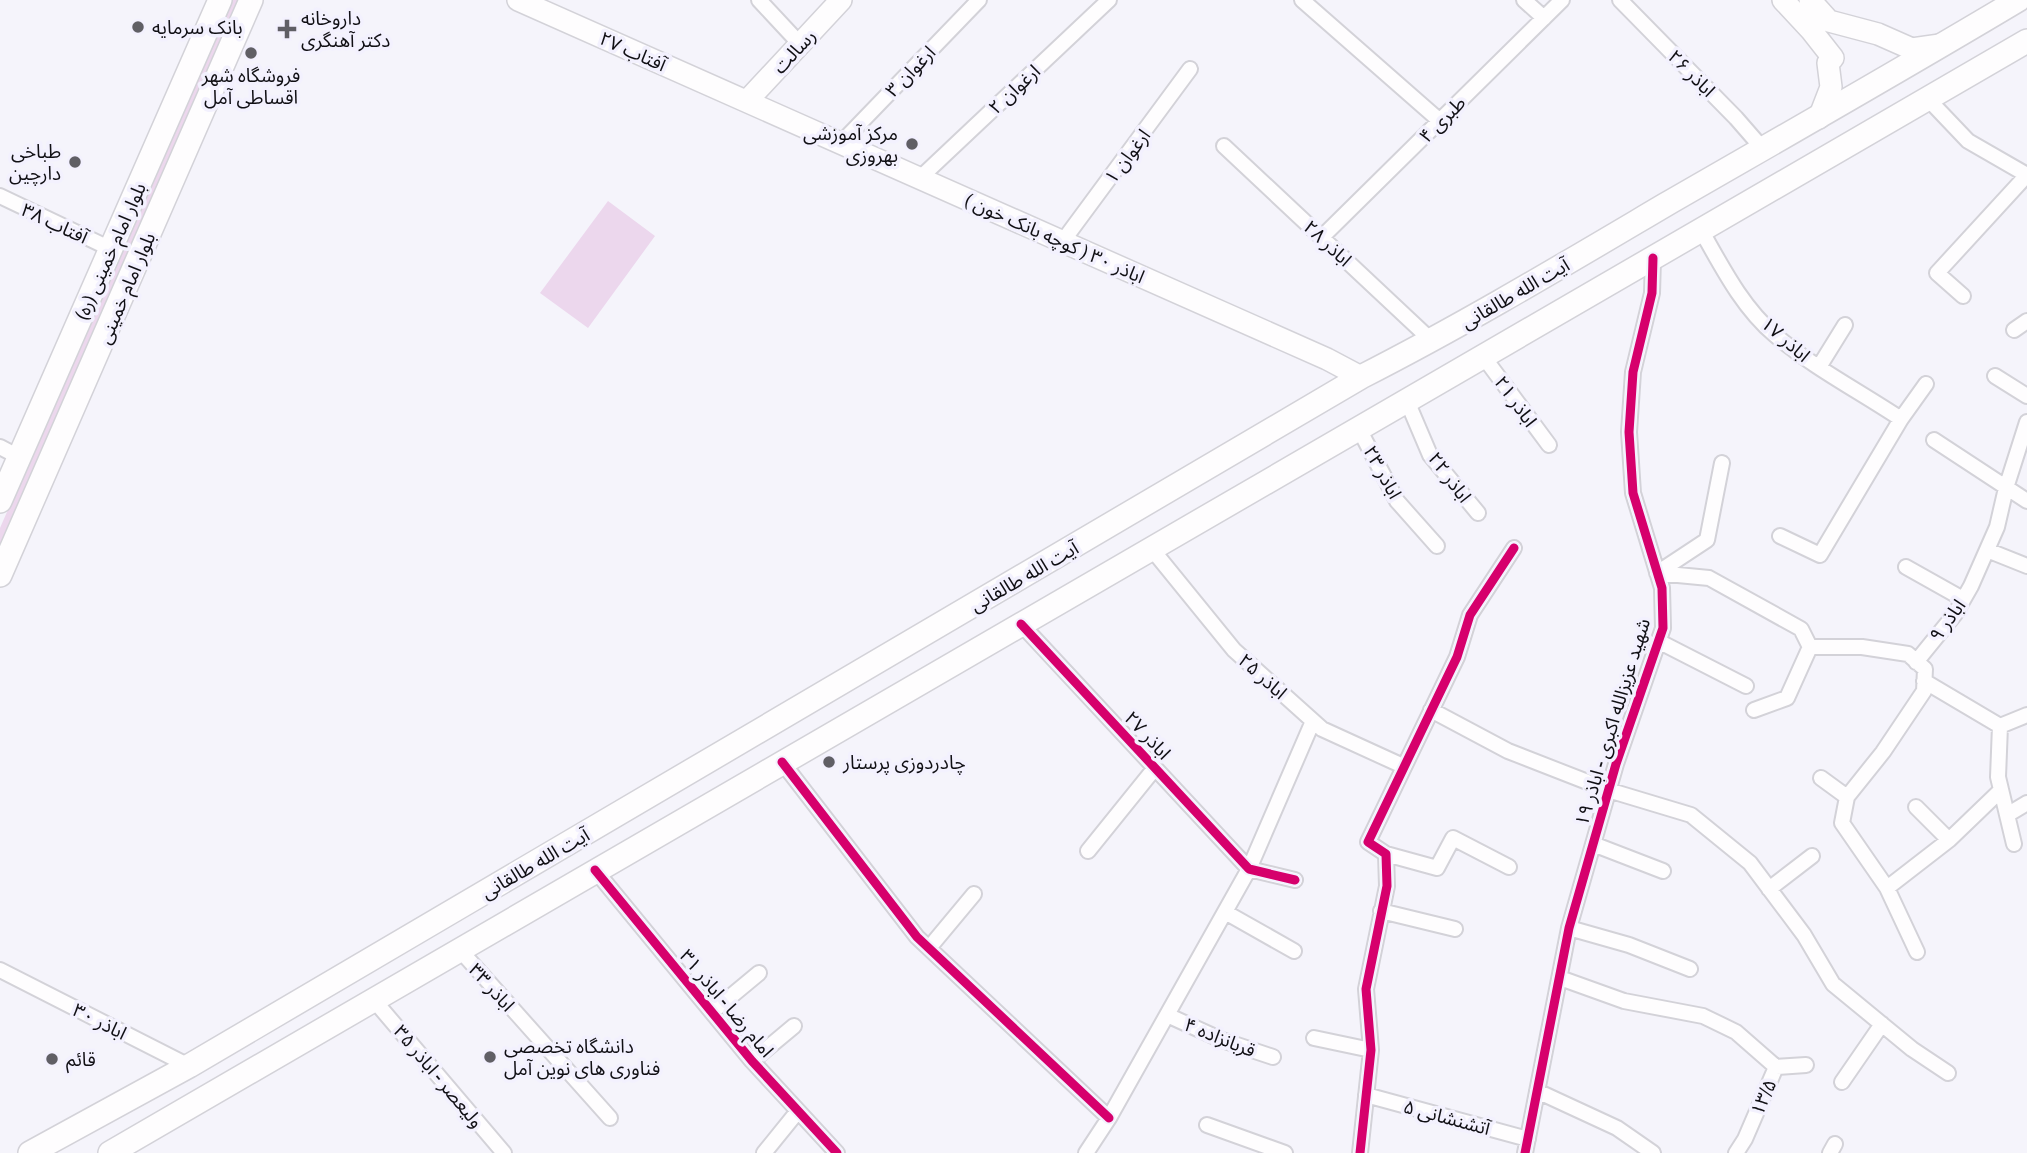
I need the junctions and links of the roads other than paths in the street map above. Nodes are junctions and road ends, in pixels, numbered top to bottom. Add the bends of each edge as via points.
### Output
1 (220, 0) edge
2 (251, 0) edge
3 (519, 0) edge
4 (759, 0) edge
5 (841, 0) edge
6 (979, 0) edge
7 (1109, 0) edge
8 (1302, 0) edge
9 (1524, 0) edge
10 (1562, 0) edge
11 (1619, 0) edge
12 (1783, 0) edge
13 (1810, 0) edge
14 (2018, 0) edge
15 (1544, 18) junction
16 (1820, 25) junction
17 (2027, 41) edge
18 (800, 44) junction
19 (1942, 45) junction
20 (1190, 69) dead end
21 (1928, 99) junction
22 (747, 101) junction
23 (1819, 118) junction
24 (1440, 121) junction
25 (841, 143) junction
26 (1224, 146) dead end
27 (1763, 149) junction
28 (2027, 175) edge
29 (920, 178) junction
30 (0, 196) edge
31 (1701, 230) junction
32 (1322, 237) junction
33 (1063, 241) junction
34 (111, 249) junction
35 (1653, 258) junction
36 (1542, 277) junction
37 (1962, 296) dead end
38 (1562, 310) junction
39 (2027, 321) edge
40 (1465, 323) junction
41 (1846, 325) dead end
42 (2014, 330) dead end
43 (1432, 341) junction
44 (1483, 356) junction
45 (61, 362) junction
46 (1819, 367) junction
47 (88, 374) junction
48 (1996, 376) dead end
49 (1362, 377) junction
50 (1926, 384) dead end
51 (2027, 396) edge
52 (1407, 401) junction
53 (1901, 419) junction
54 (2027, 422) edge
55 (1359, 429) junction
56 (1934, 440) dead end
57 (1549, 445) dead end
58 (10, 452) edge
59 (1722, 463) dead end
60 (2006, 488) junction
61 (2027, 500) edge
62 (0, 501) edge
63 (1478, 513) dead end
64 (1780, 536) dead end
65 (1437, 546) dead end
66 (1151, 548) junction
67 (1514, 548) dead end
68 (1987, 550) junction
69 (2027, 566) edge
70 (1906, 567) dead end
71 (1657, 573) junction
72 (0, 575) edge
73 (1964, 599) junction
74 (1021, 624) junction
75 (1658, 641) junction
76 (1810, 647) junction
77 (1916, 662) junction
78 (1924, 681) junction
79 (1746, 686) dead end
80 (1431, 710) junction
81 (1754, 710) dead end
82 (2027, 715) edge
83 (1313, 721) junction
84 (2000, 726) junction
85 (782, 762) junction
86 (1403, 766) junction
87 (1154, 768) junction
88 (1821, 778) dead end
89 (1608, 790) junction
90 (2001, 790) junction
91 (1847, 797) junction
92 (2027, 803) edge
93 (1916, 807) dead end
94 (2007, 815) junction
95 (1949, 840) junction
96 (1593, 844) junction
97 (2014, 844) dead end
98 (1088, 851) dead end
99 (1386, 854) junction
100 (1812, 856) dead end
101 (1509, 867) dead end
102 (1249, 869) junction
103 (595, 870) junction
104 (1663, 871) dead end
105 (1295, 880) dead end
106 (1888, 888) junction
107 (1769, 889) junction
108 (974, 894) dead end
109 (1381, 911) junction
110 (1225, 912) junction
111 (1569, 928) junction
112 (1455, 929) dead end
113 (929, 948) junction
114 (458, 950) junction
115 (1294, 951) dead end
116 (1917, 952) dead end
117 (1690, 969) dead end
118 (6, 973) edge
119 (759, 973) dead end
120 (1560, 978) junction
121 (373, 999) junction
122 (712, 1012) junction
123 (1167, 1015) junction
124 (1882, 1024) junction
125 (794, 1026) dead end
126 (1314, 1038) dead end
127 (1371, 1050) junction
128 (1273, 1057) dead end
129 (752, 1061) junction
130 (1805, 1065) dead end
131 (189, 1066) junction
132 (1776, 1067) junction
133 (1948, 1073) dead end
134 (1842, 1082) dead end
135 (1537, 1091) junction
136 (1366, 1095) junction
137 (799, 1111) junction
138 (610, 1118) dead end
139 (1109, 1118) junction
140 (1207, 1125) dead end
141 (1526, 1146) edge
142 (30, 1153) edge
143 (110, 1153) edge
144 (505, 1153) edge
145 (764, 1153) edge
146 (838, 1153) edge
147 (1086, 1153) edge
148 (1284, 1153) edge
149 (1360, 1153) edge
150 (1653, 1153) edge
151 (1736, 1153) edge

1 - 34 main road, بلوار امام خمینی (ره)
2 - 47 main road, بلوار امام خمینی
3 - 22 main road, آفتاب ۲۷
4 - 18 street
5 - 18 main road, رسالت
6 - 25 street, ارغوان ۳
7 - 29 street, ارغوان ۲
8 - 24 street
9 - 15 street
10 - 15 street, طبری ۴
11 - 27 street, اباذر ۲۶
12 - 16 main road
13 - 16 main road
14 - 19 main road, آیت الله طالقانی
15 - 24 street, طبری ۴
16 - 19 main road via 1878,34 1912,49
16 - 23 main road via 1833,58 1828,63 1830,87
17 - 21 main road, آیت الله طالقانی
18 - 22 main road, رسالت
19 - 23 main road, آیت الله طالقانی
20 - 33 street, ارغوان ۱
21 - 28 street via 1968,141
21 - 31 main road, آیت الله طالقانی
22 - 25 main road, اباذر ۳۰ ( کوچه بانک خون )
23 - 27 main road, آیت الله طالقانی
24 - 32 street, طبری ۴
25 - 29 main road, اباذر ۳۰ ( کوچه بانک خون )
26 - 32 street, اباذر ۲۸
27 - 36 main road, آیت الله طالقانی
28 - 37 street via 1937,273
29 - 33 main road, اباذر ۳۰ ( کوچه بانک خون )
30 - 34 street, آفتاب ۳۸
31 - 35 main road, آیت الله طالقانی
31 - 46 street, اباذر ۱۷ via 1734,288 1774,334
32 - 43 street, اباذر ۲۸
33 - 49 main road, اباذر ۳۰ ( کوچه بانک خون )
34 - 45 main road, بلوار امام خمینی (ره)
35 - 38 main road, آیت الله طالقانی
35 - 71 street, شهید عزیزالله اکبری - اباذر ۱۹ via 1652,293 1633,372 1629,432 1633,493
36 - 38 main road via 1536,292 1538,304
36 - 40 main road, آیت الله طالقانی
38 - 44 main road, آیت الله طالقانی
39 - 42 street
40 - 43 main road, آیت الله طالقانی
40 - 44 main road via 1479,325 1489,333
41 - 46 street
43 - 49 main road, آیت الله طالقانی
44 - 52 main road, آیت الله طالقانی
44 - 57 street, اباذر ۲۱
45 - 47 main road
45 - 58 main road, بلوار امام خمینی (ره)
46 - 53 street, اباذر ۱۷
47 - 72 main road, بلوار امام خمینی
48 - 51 street
49 - 131 main road, آیت الله طالقانی
50 - 53 street
52 - 55 main road, آیت الله طالقانی
52 - 63 street, اباذر ۲۲ via 1430,455
53 - 64 street via 1820,555
54 - 60 street, اباذر ۹
55 - 65 street, اباذر ۲۳ via 1396,500
55 - 66 main road, آیت الله طالقانی
56 - 60 street
58 - 62 main road, بلوار امام خمینی (ره)
59 - 71 street via 1707,540
60 - 61 street
60 - 68 street, اباذر ۹
66 - 74 main road, آیت الله طالقانی
66 - 83 street, اباذر ۲۵ via 1234,650
67 - 80 street via 1470,615 1457,657
68 - 69 street
68 - 73 street, اباذر ۹
70 - 73 street
71 - 75 street, شهید عزیزالله اکبری - اباذر ۱۹ via 1663,628
71 - 76 street via 1709,578 1801,629
73 - 77 street, اباذر ۹
74 - 85 main road, آیت الله طالقانی
74 - 87 street, اباذر ۲۷
75 - 79 street
75 - 89 street, شهید عزیزالله اکبری - اباذر ۱۹
76 - 77 street via 1862,646 1908,654
76 - 81 street via 1787,698
77 - 78 street, اباذر ۹ via 1924,669
78 - 84 street
78 - 91 street via 1924,691
80 - 86 street
80 - 89 street via 1508,751
82 - 84 street
83 - 86 street, اباذر ۲۵
83 - 102 street
84 - 90 street
85 - 103 main road, آیت الله طالقانی
85 - 113 street
86 - 99 street via 1368,842
87 - 98 street
87 - 102 street, اباذر ۲۷
88 - 91 street
89 - 96 street, شهید عزیزالله اکبری - اباذر ۱۹
89 - 107 street via 1691,815 1750,863
90 - 94 street
90 - 95 street
91 - 106 street via 1842,823
92 - 94 street
93 - 95 street
94 - 97 street
95 - 106 street
96 - 104 street
96 - 111 street, شهید عزیزالله اکبری - اباذر ۱۹
99 - 101 street via 1437,868 1453,838
99 - 109 street via 1387,886
100 - 107 street
102 - 105 street
102 - 110 street
103 - 114 main road, آیت الله طالقانی
103 - 122 street, امام رضا - اباذر ۳۱
106 - 116 street
107 - 124 street via 1804,935 1832,984
108 - 113 street
109 - 112 street
109 - 127 street via 1366,989
110 - 115 street
110 - 123 street
111 - 117 street
111 - 120 street, شهید عزیزالله اکبری - اباذر ۱۹
113 - 139 street
114 - 121 main road, آیت الله طالقانی
114 - 138 street, اباذر ۳۳
118 - 131 street, اباذر ۳۰
119 - 122 street
120 - 132 street via 1623,1001 1703,1016 1736,1032
120 - 135 street, شهید عزیزالله اکبری - اباذر ۱۹
121 - 143 main road, آیت الله طالقانی
121 - 144 street, ولیعصر - اباذر ۳۵
122 - 129 street, امام رضا - اباذر ۳۱
123 - 128 street, قربانزاده ۴
123 - 139 street
124 - 133 street
124 - 134 street
125 - 129 street
126 - 127 street
127 - 136 street
129 - 137 street, امام رضا - اباذر ۳۱
130 - 132 street, ۱۳/۵
131 - 142 main road, آیت الله طالقانی
132 - 151 street, ۱۳/۵
135 - 141 street, شهید عزیزالله اکبری - اباذر ۱۹
135 - 150 street via 1617,1128
136 - 141 street, آتشنشانی ۵
136 - 149 street
137 - 145 street
137 - 146 street, امام رضا - اباذر ۳۱
139 - 147 street
140 - 148 street

